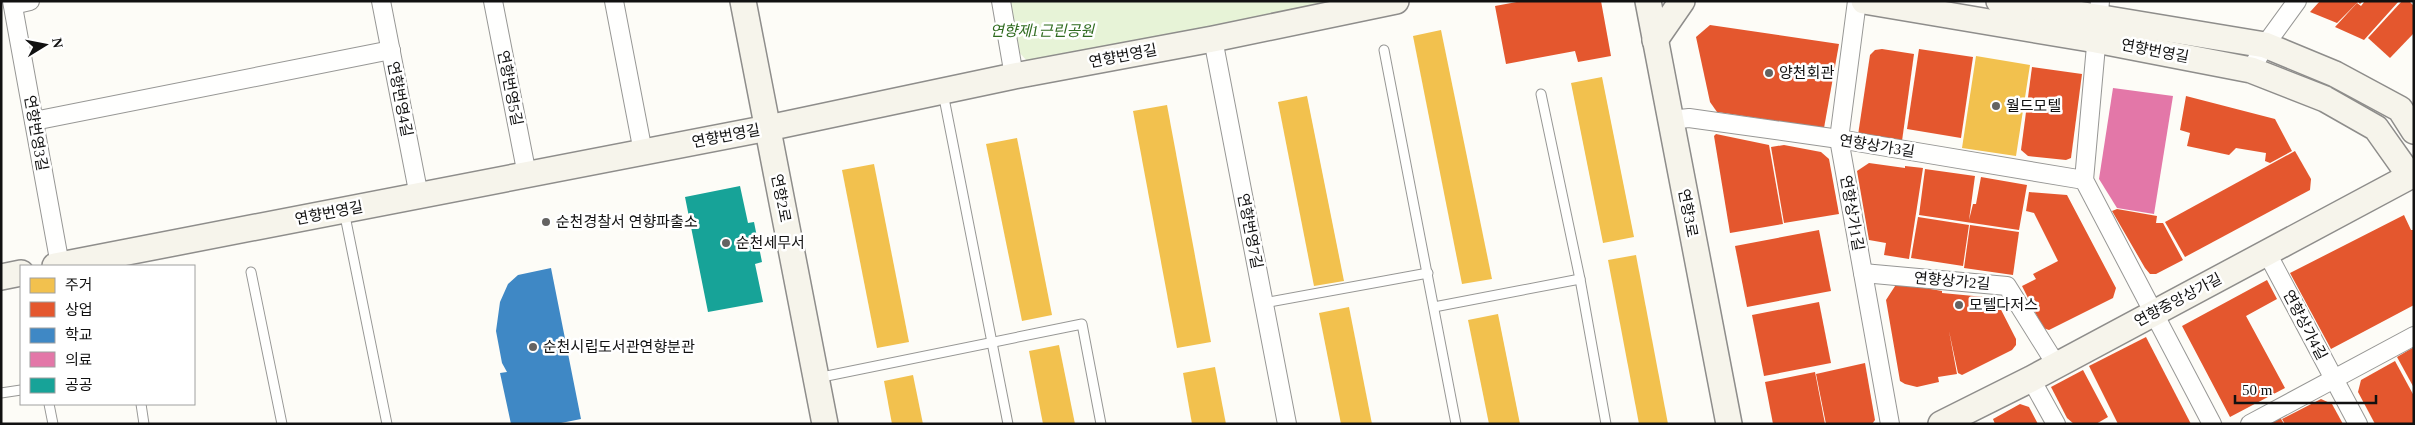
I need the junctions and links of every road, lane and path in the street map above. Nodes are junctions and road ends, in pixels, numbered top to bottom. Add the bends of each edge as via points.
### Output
1 (381, 1) edge
2 (493, 1) edge
3 (614, 1) edge
4 (743, 1) edge
5 (1000, 1) edge
6 (1396, 1) edge
7 (1648, 1) edge
8 (1682, 1) edge
9 (1857, 1) edge
10 (1864, 1) edge
11 (2000, 1) edge
12 (2297, 1) edge
13 (18, 3) edge
14 (2098, 20) edge
15 (1213, 39) junction
16 (1656, 40) junction
17 (2265, 46) junction
18 (391, 50) junction
19 (1384, 50) dead end
20 (2251, 70) junction
21 (1014, 76) junction
22 (943, 92) junction
23 (1541, 94) dead end
24 (1670, 120) junction
25 (34, 121) junction
26 (768, 128) junction
27 (2414, 131) edge
28 (1839, 139) junction
29 (643, 152) junction
30 (527, 175) junction
31 (2412, 175) edge
32 (2084, 180) junction
33 (419, 196) junction
34 (344, 210) junction
35 (2267, 253) junction
36 (57, 265) edge
37 (62, 265) edge
38 (251, 272) dead end
39 (20, 273) edge
40 (1428, 273) junction
41 (1863, 273) junction
42 (1, 277) edge
43 (1580, 279) junction
44 (1264, 303) junction
45 (1434, 307) junction
46 (2153, 314) junction
47 (2414, 336) edge
48 (993, 343) junction
49 (2057, 366) junction
50 (816, 378) junction
51 (2031, 379) junction
52 (2334, 379) junction
53 (20, 390) edge
54 (1, 393) edge
55 (49, 405) edge
56 (141, 405) edge
57 (53, 424) edge
58 (144, 424) edge
59 (282, 424) edge
60 (387, 424) edge
61 (825, 424) edge
62 (1008, 424) edge
63 (1101, 424) edge
64 (1287, 424) edge
65 (1456, 424) edge
66 (1606, 424) edge
67 (1730, 424) edge
68 (1890, 424) edge
69 (1941, 424) edge
70 (2056, 424) edge
71 (2212, 424) edge
72 (2250, 424) edge
73 (2358, 424) edge

1 - 18 street, 연향번영4길
2 - 30 street, 연향번영5길
3 - 29 street
4 - 26 street, 연향2로
5 - 21 street
6 - 15 street, 연향번영길
7 - 16 street, 연향3로
8 - 16 street
9 - 28 street, 연향상가1길
10 - 14 street, 연향번영길
11 - 14 street, 연향번영길
12 - 17 street
13 - 25 street, 연향번영3길
14 - 17 street, 연향번영길
14 - 20 street, 연향번영길
14 - 32 street
15 - 21 street, 연향번영길
15 - 44 street, 연향번영7길
16 - 24 street, 연향3로
17 - 20 street
17 - 27 street, 연향번영길 via 2335,74 2400,109
18 - 25 street
18 - 33 street, 연향번영4길
19 - 40 lane
20 - 31 street, 연향번영길 via 2325,99 2376,128
21 - 22 street, 연향번영길
22 - 26 street, 연향번영길
22 - 48 lane
23 - 43 lane
24 - 28 street, 연향상가3길 via 1689,118
24 - 67 street, 연향3로
25 - 36 street, 연향번영3길
26 - 29 street, 연향번영길
26 - 50 street, 연향2로
28 - 32 street, 연향상가3길
28 - 41 street, 연향상가1길
29 - 30 street, 연향번영길
30 - 33 street, 연향번영길
31 - 35 street, 연향중앙상가길
32 - 46 street
33 - 34 street, 연향번영길
34 - 37 street, 연향번영길
34 - 60 lane
35 - 46 street, 연향중앙상가길
35 - 52 street, 연향상가4길
38 - 59 lane
39 - 42 street
40 - 44 lane
40 - 45 lane
41 - 49 street, 연향상가2길 via 2007,286
41 - 68 street, 연향상가1길
43 - 45 lane
43 - 66 lane
44 - 64 street, 연향번영7길
45 - 65 lane
46 - 49 street, 연향중앙상가길
46 - 71 street
47 - 52 street
48 - 50 lane
48 - 62 lane
48 - 63 lane via 1082,324
49 - 51 street, 연향중앙상가길
50 - 61 street, 연향2로
51 - 69 street, 연향중앙상가길
51 - 70 street
52 - 72 street
52 - 73 street, 연향상가4길
53 - 54 lane
55 - 57 lane
56 - 58 lane

